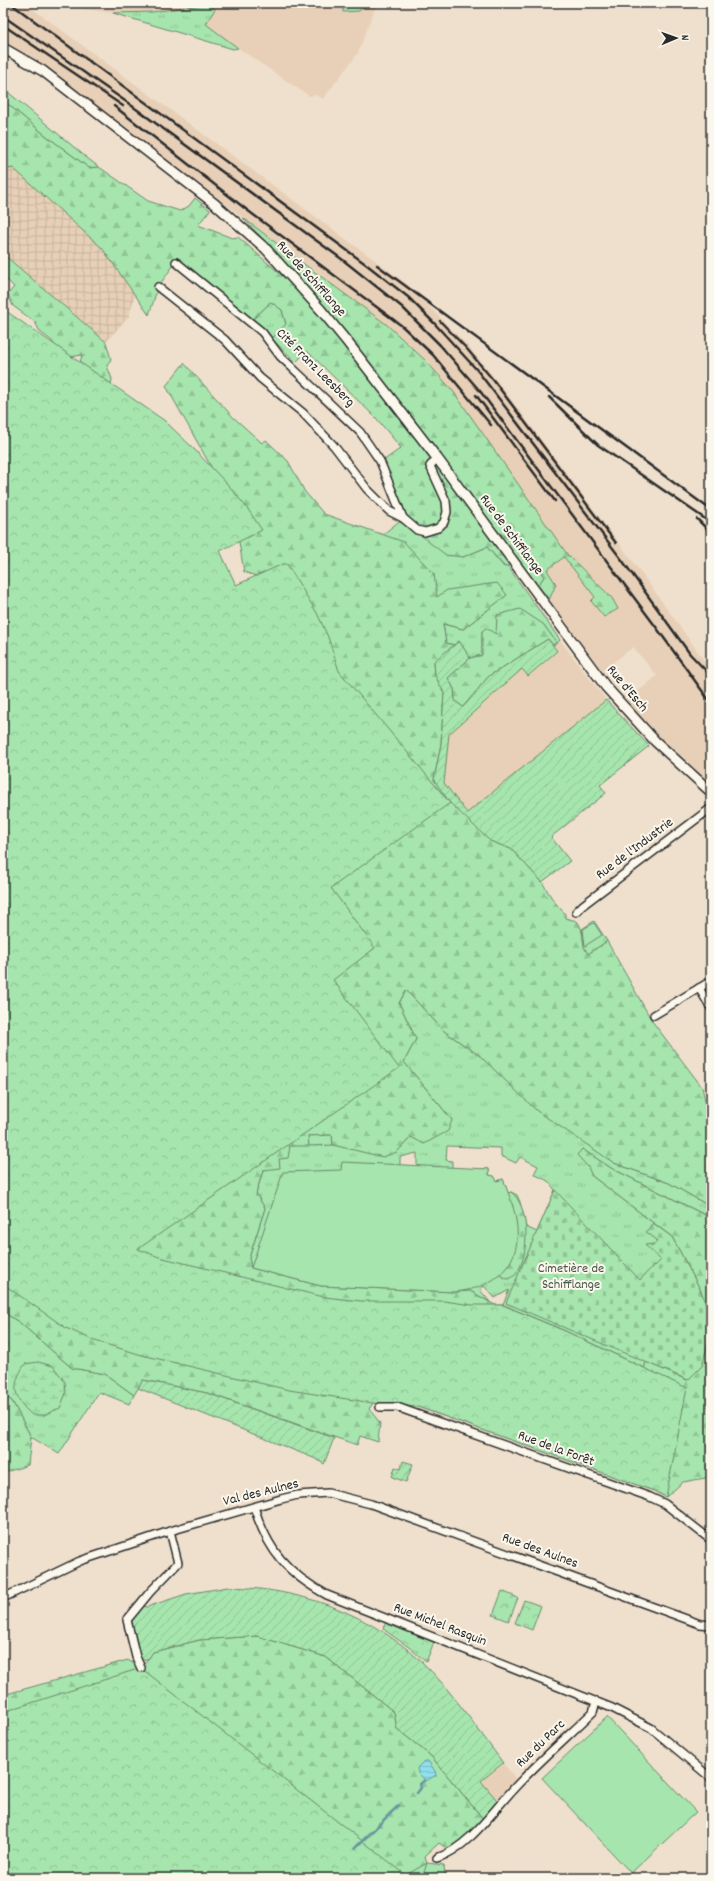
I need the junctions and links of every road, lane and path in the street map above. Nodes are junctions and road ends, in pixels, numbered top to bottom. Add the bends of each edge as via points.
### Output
1 (3, 48) edge
2 (176, 262) dead end
3 (158, 287) dead end
4 (437, 458) junction
5 (403, 518) junction
6 (536, 592) joint
7 (711, 792) edge
8 (711, 808) edge
9 (576, 912) dead end
10 (711, 981) edge
11 (698, 988) junction
12 (711, 1008) edge
13 (654, 1015) dead end
14 (380, 1407) dead end
15 (359, 1501) joint
16 (254, 1507) junction
17 (170, 1531) junction
18 (711, 1540) edge
19 (3, 1598) edge
20 (711, 1625) edge
21 (141, 1668) dead end
22 (596, 1702) junction
23 (711, 1778) edge
24 (437, 1858) dead end

1 - 4 street, Rue de Schifflange via 49,76 215,204 256,240 321,310
2 - 5 street, Cité Franz Leesberg via 262,332 280,356 360,432 380,461
3 - 5 street, Cité Franz Leesberg via 225,340 260,378 303,413 334,446 367,489 390,511
4 - 5 street, Cité Franz Leesberg via 430,466 446,500 447,512 444,522 438,528 425,532 417,530
4 - 6 street, Rue de Schifflange
6 - 7 street, Rue d'Esch via 622,705 655,741
8 - 9 street, Rue de l'Industrie
10 - 11 street
11 - 12 street
11 - 13 street
14 - 18 street, Rue de la Forêt via 389,1406 408,1411 650,1497 665,1504
15 - 16 street, Val des Aulnes via 328,1493 292,1497
15 - 20 street, Rue des Aulnes
16 - 17 street, Val des Aulnes
16 - 22 street, Rue Michel Rasquin via 268,1541 278,1556 292,1572 309,1585 327,1595
17 - 19 street, Val des Aulnes via 80,1561
17 - 21 street via 178,1563 127,1620
22 - 23 street, Rue Michel Rasquin via 651,1728
22 - 24 street, Rue du Parc via 593,1712 519,1783 501,1805 452,1852

